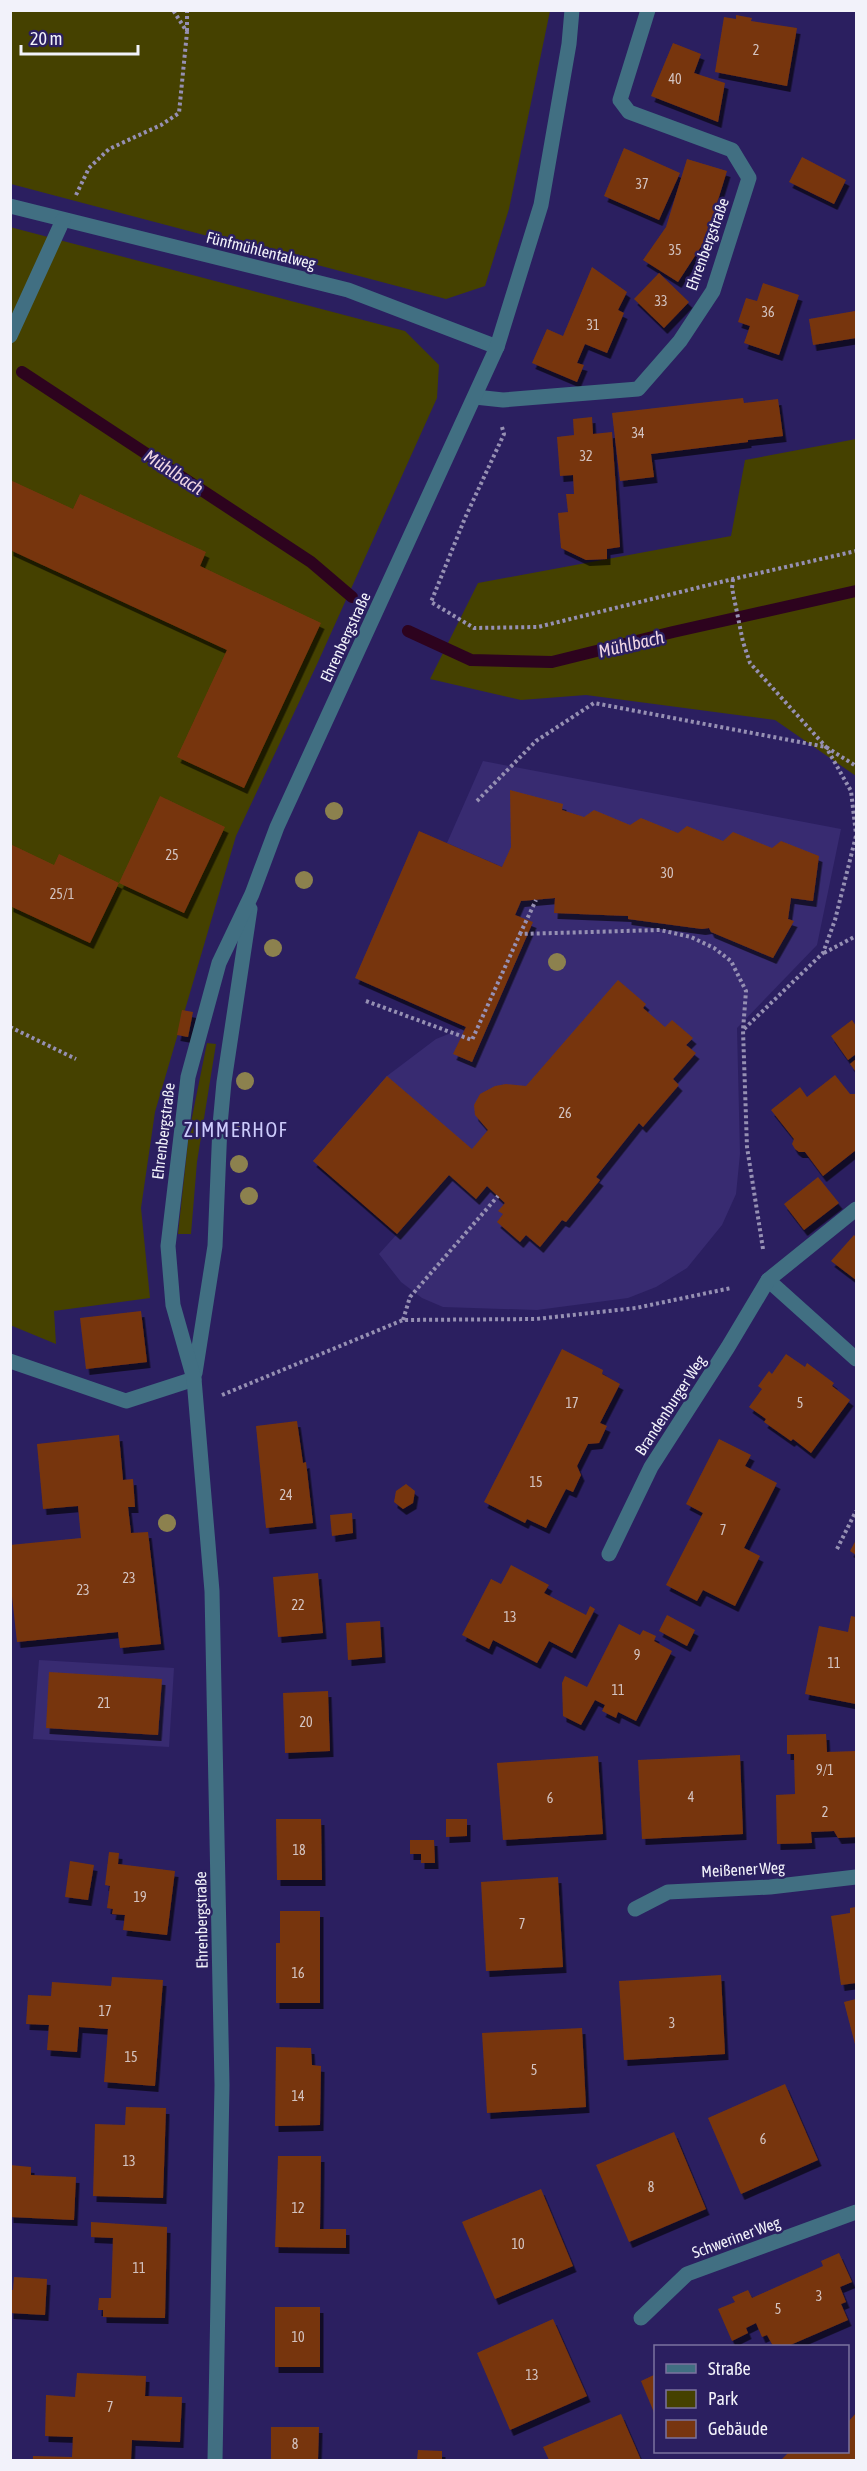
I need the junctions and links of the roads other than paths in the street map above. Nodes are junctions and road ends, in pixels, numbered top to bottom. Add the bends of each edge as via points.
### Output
1 (572, 10) edge
2 (648, 10) edge
3 (10, 206) edge
4 (63, 220) junction
5 (10, 336) edge
6 (497, 347) junction
7 (475, 397) junction
8 (252, 894) junction
9 (856, 1209) edge
10 (768, 1280) junction
11 (856, 1359) edge
12 (10, 1360) edge
13 (194, 1379) junction
14 (609, 1554) dead end
15 (856, 1877) edge
16 (635, 1909) dead end
17 (856, 2212) edge
18 (641, 2318) dead end
19 (214, 2460) edge

1 - 6 street, Ehrenbergstraße via 570,44 542,205
2 - 7 street, Ehrenbergstraße via 620,100 629,112 732,150 749,178 713,291 680,341 638,389 503,400
3 - 4 street, Fünfmühlentalweg
4 - 5 street
4 - 6 street, Fünfmühlentalweg via 348,290
6 - 7 street, Ehrenbergstraße
7 - 8 street, Ehrenbergstraße via 277,827
8 - 13 street, Ehrenbergstraße via 224,1082 215,1246
8 - 13 street, Ehrenbergstraße via 219,963 188,1077 169,1234 173,1305
9 - 10 street, Brandenburger Weg
10 - 11 street
10 - 14 street, Brandenburger Weg via 651,1467
12 - 13 street via 126,1401
13 - 19 street, Ehrenbergstraße via 213,1592 222,2085
15 - 16 street, Meißener Weg via 770,1887 668,1892
17 - 18 street, Schweriner Weg via 687,2274

